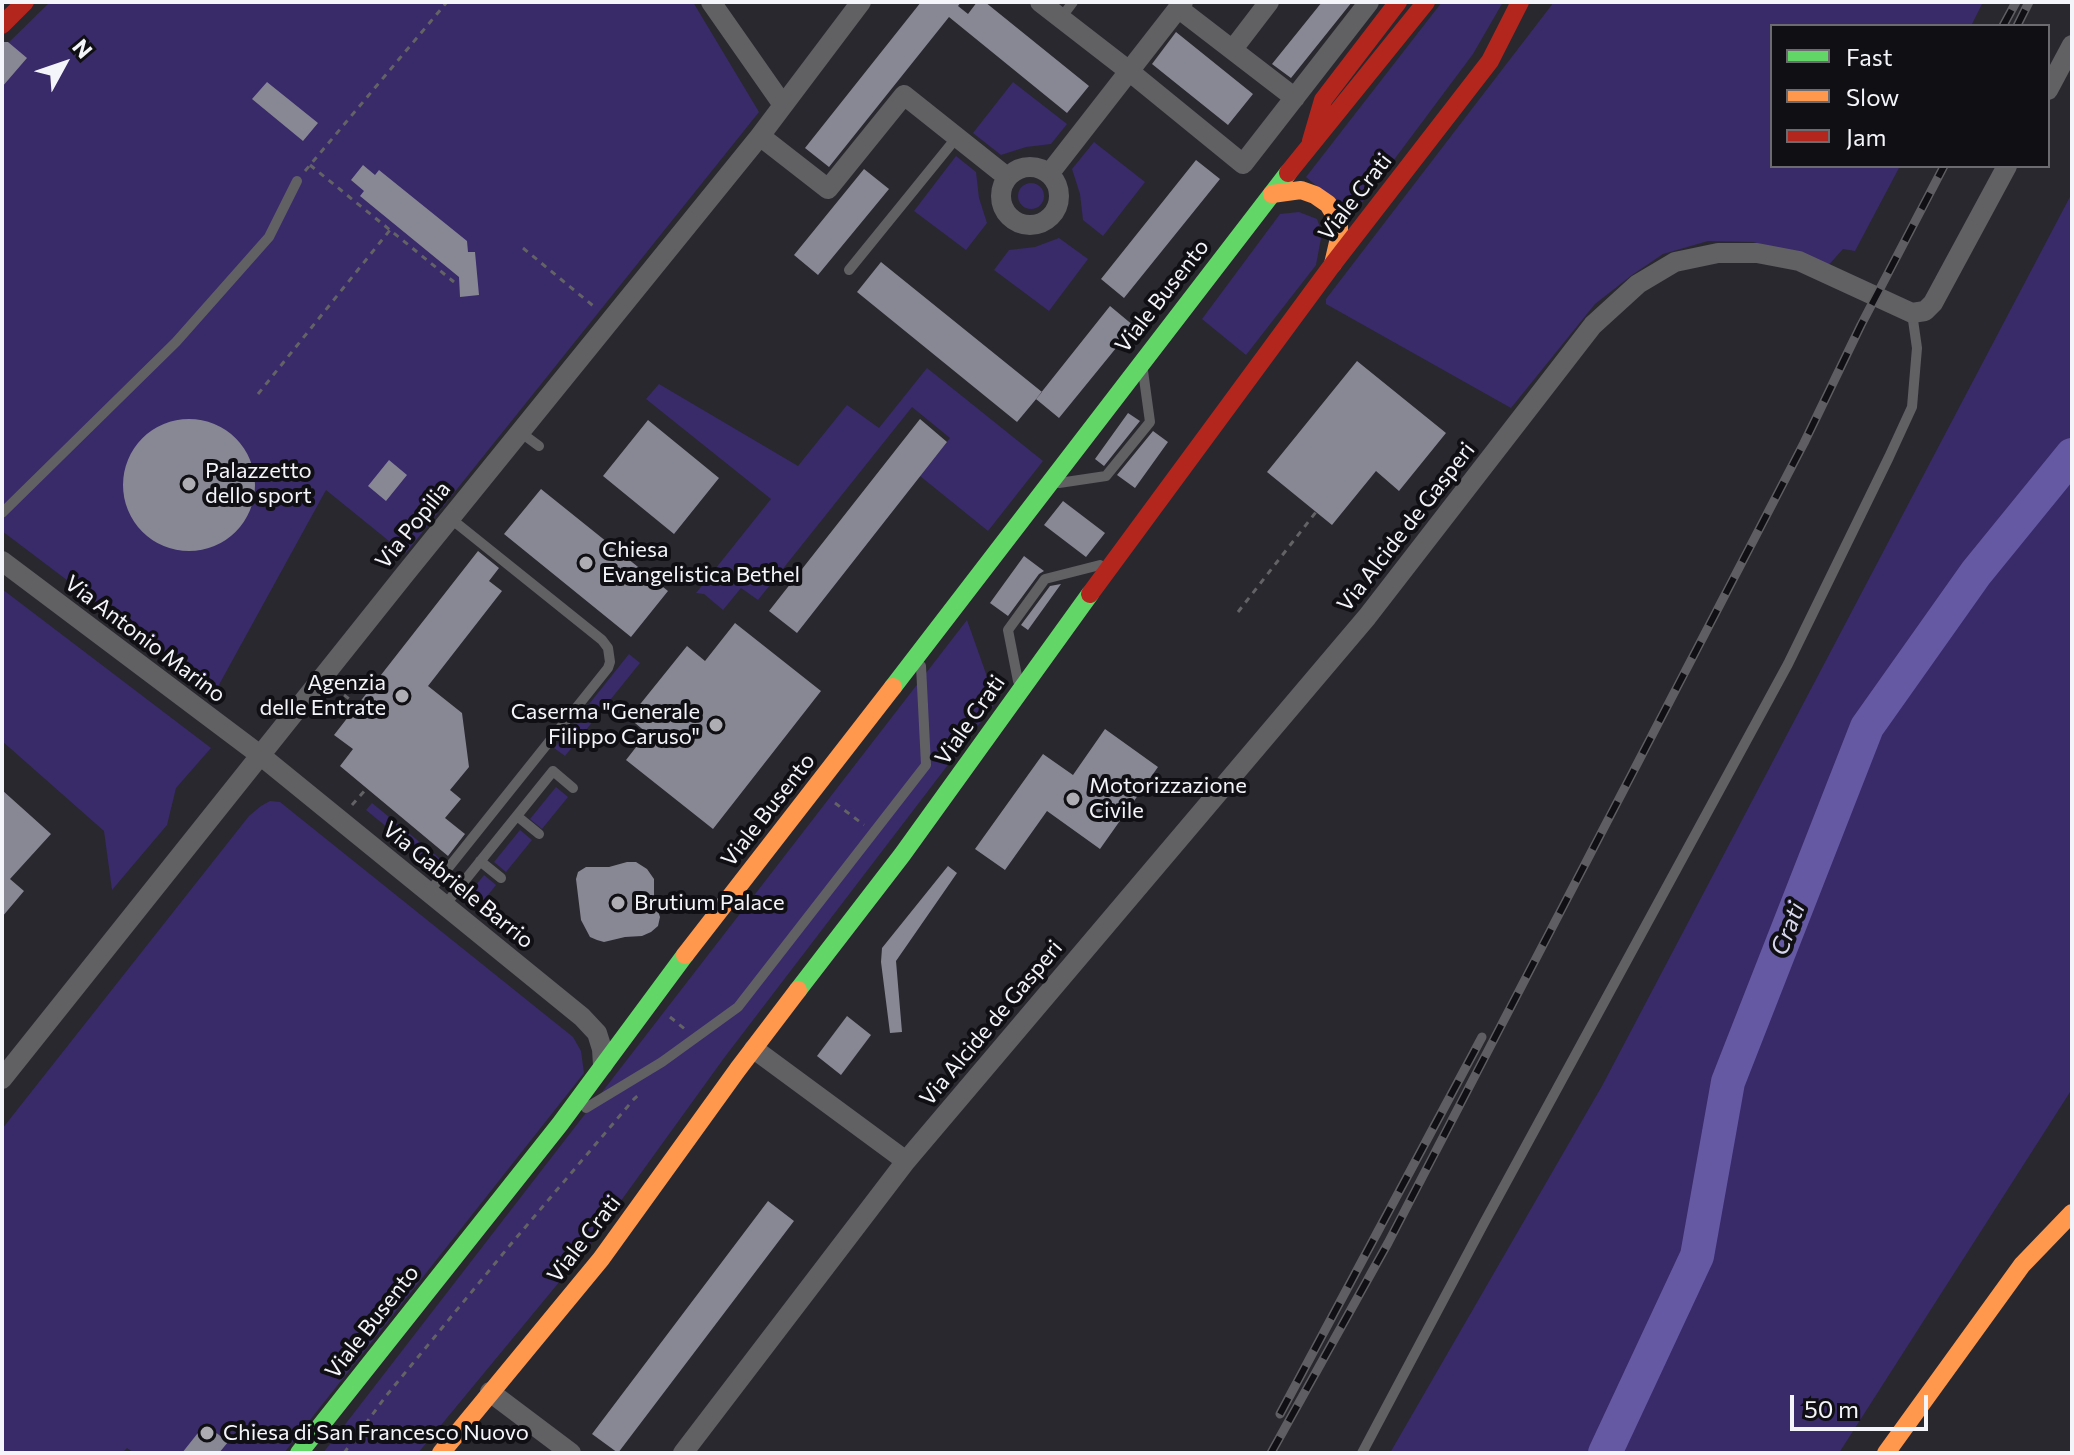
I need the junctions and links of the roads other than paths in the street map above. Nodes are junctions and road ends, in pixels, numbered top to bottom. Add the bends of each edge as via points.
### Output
1 (25, 2) edge
2 (711, 2) edge
3 (861, 2) edge
4 (1040, 2) edge
5 (1269, 2) edge
6 (1369, 2) edge
7 (1398, 2) edge
8 (1426, 2) edge
9 (1520, 2) edge
10 (1537, 2) edge
11 (1180, 5) edge
12 (1067, 10) edge
13 (2, 25) edge
14 (2072, 45) edge
15 (1233, 49) junction
16 (1490, 61) junction
17 (1129, 71) junction
18 (2050, 86) edge
19 (1295, 98) junction
20 (783, 105) junction
21 (760, 136) junction
22 (957, 137) junction
23 (1310, 144) junction
24 (2006, 168) edge
25 (1049, 174) junction
26 (1007, 177) junction
27 (297, 181) road end
28 (1272, 194) junction
29 (1333, 264) junction
30 (849, 270) dead end
31 (1912, 313) junction
32 (1142, 361) junction
33 (520, 432) junction
34 (539, 446) dead end
35 (1048, 485) junction
36 (2, 513) edge
37 (450, 518) junction
38 (2, 561) edge
39 (1114, 561) junction
40 (920, 652) junction
41 (1020, 691) junction
42 (260, 755) junction
43 (573, 788) dead end
44 (517, 816) junction
45 (539, 834) dead end
46 (480, 861) junction
47 (501, 878) dead end
48 (437, 899) junction
49 (754, 1049) junction
50 (603, 1065) junction
51 (2, 1079) edge
52 (560, 1124) junction
53 (906, 1161) junction
54 (2072, 1213) edge
55 (490, 1392) junction
56 (299, 1453) edge
57 (441, 1453) edge
58 (571, 1453) edge
59 (683, 1453) edge
60 (1362, 1453) edge
61 (1886, 1453) edge

1 - 13 main road
2 - 20 street
3 - 20 street, Via Popilia
4 - 12 street
5 - 15 street
6 - 19 street
7 - 23 main road via 1323,100
8 - 23 main road, Viale Busento
9 - 16 main road, Viale Crati
10 - 16 main road
11 - 15 street
11 - 17 street
12 - 17 street
14 - 18 street
15 - 19 street
16 - 29 main road, Viale Crati
17 - 19 street via 1243,164
17 - 25 street
20 - 21 street, Via Popilia
21 - 22 street via 828,189 904,95
21 - 33 street, Via Popilia
22 - 26 street
22 - 30 lane
23 - 28 main road, Viale Busento
24 - 31 street via 1933,303
25 - 26 street via 1032,166
25 - 26 street via 1059,190 1057,209 1033,225 1006,213 1001,194
27 - 36 lane via 269,237 176,342
28 - 29 main road via 1301,190 1335,212 1339,238
28 - 32 main road, Viale Busento
29 - 39 main road, Viale Crati
31 - 53 street, Via Alcide de Gasperi via 1799,261 1757,253 1718,253 1675,262 1638,284 1593,325 1367,617
31 - 60 lane via 1917,348 1912,407 1882,470 1788,664
32 - 35 main road, Viale Busento
32 - 35 lane via 1150,422 1106,476
33 - 34 lane
33 - 37 street, Via Popilia
35 - 40 main road, Viale Busento
37 - 42 street, Via Popilia
37 - 48 lane via 602,640 611,654 608,668 571,710
38 - 42 street, Via Antonio Marino
39 - 41 main road, Viale Crati
39 - 41 lane via 1045,579 1008,630
40 - 50 main road, Viale Busento
40 - 52 lane via 926,765 738,1007 662,1062
41 - 49 main road, Viale Crati
42 - 48 street, Via Gabriele Barrio
42 - 51 street, Via Popilia
43 - 44 lane via 553,771
44 - 45 lane
44 - 46 lane
46 - 47 lane
46 - 48 lane
48 - 50 street, Via Gabriele Barrio via 582,1017 597,1033
49 - 53 street via 866,1123
49 - 55 main road, Viale Crati via 601,1259
50 - 52 main road, Viale Busento
52 - 56 main road, Viale Busento
53 - 59 street, Via Alcide de Gasperi
54 - 61 main road via 2022,1265
55 - 57 main road, Viale Crati
55 - 58 street

